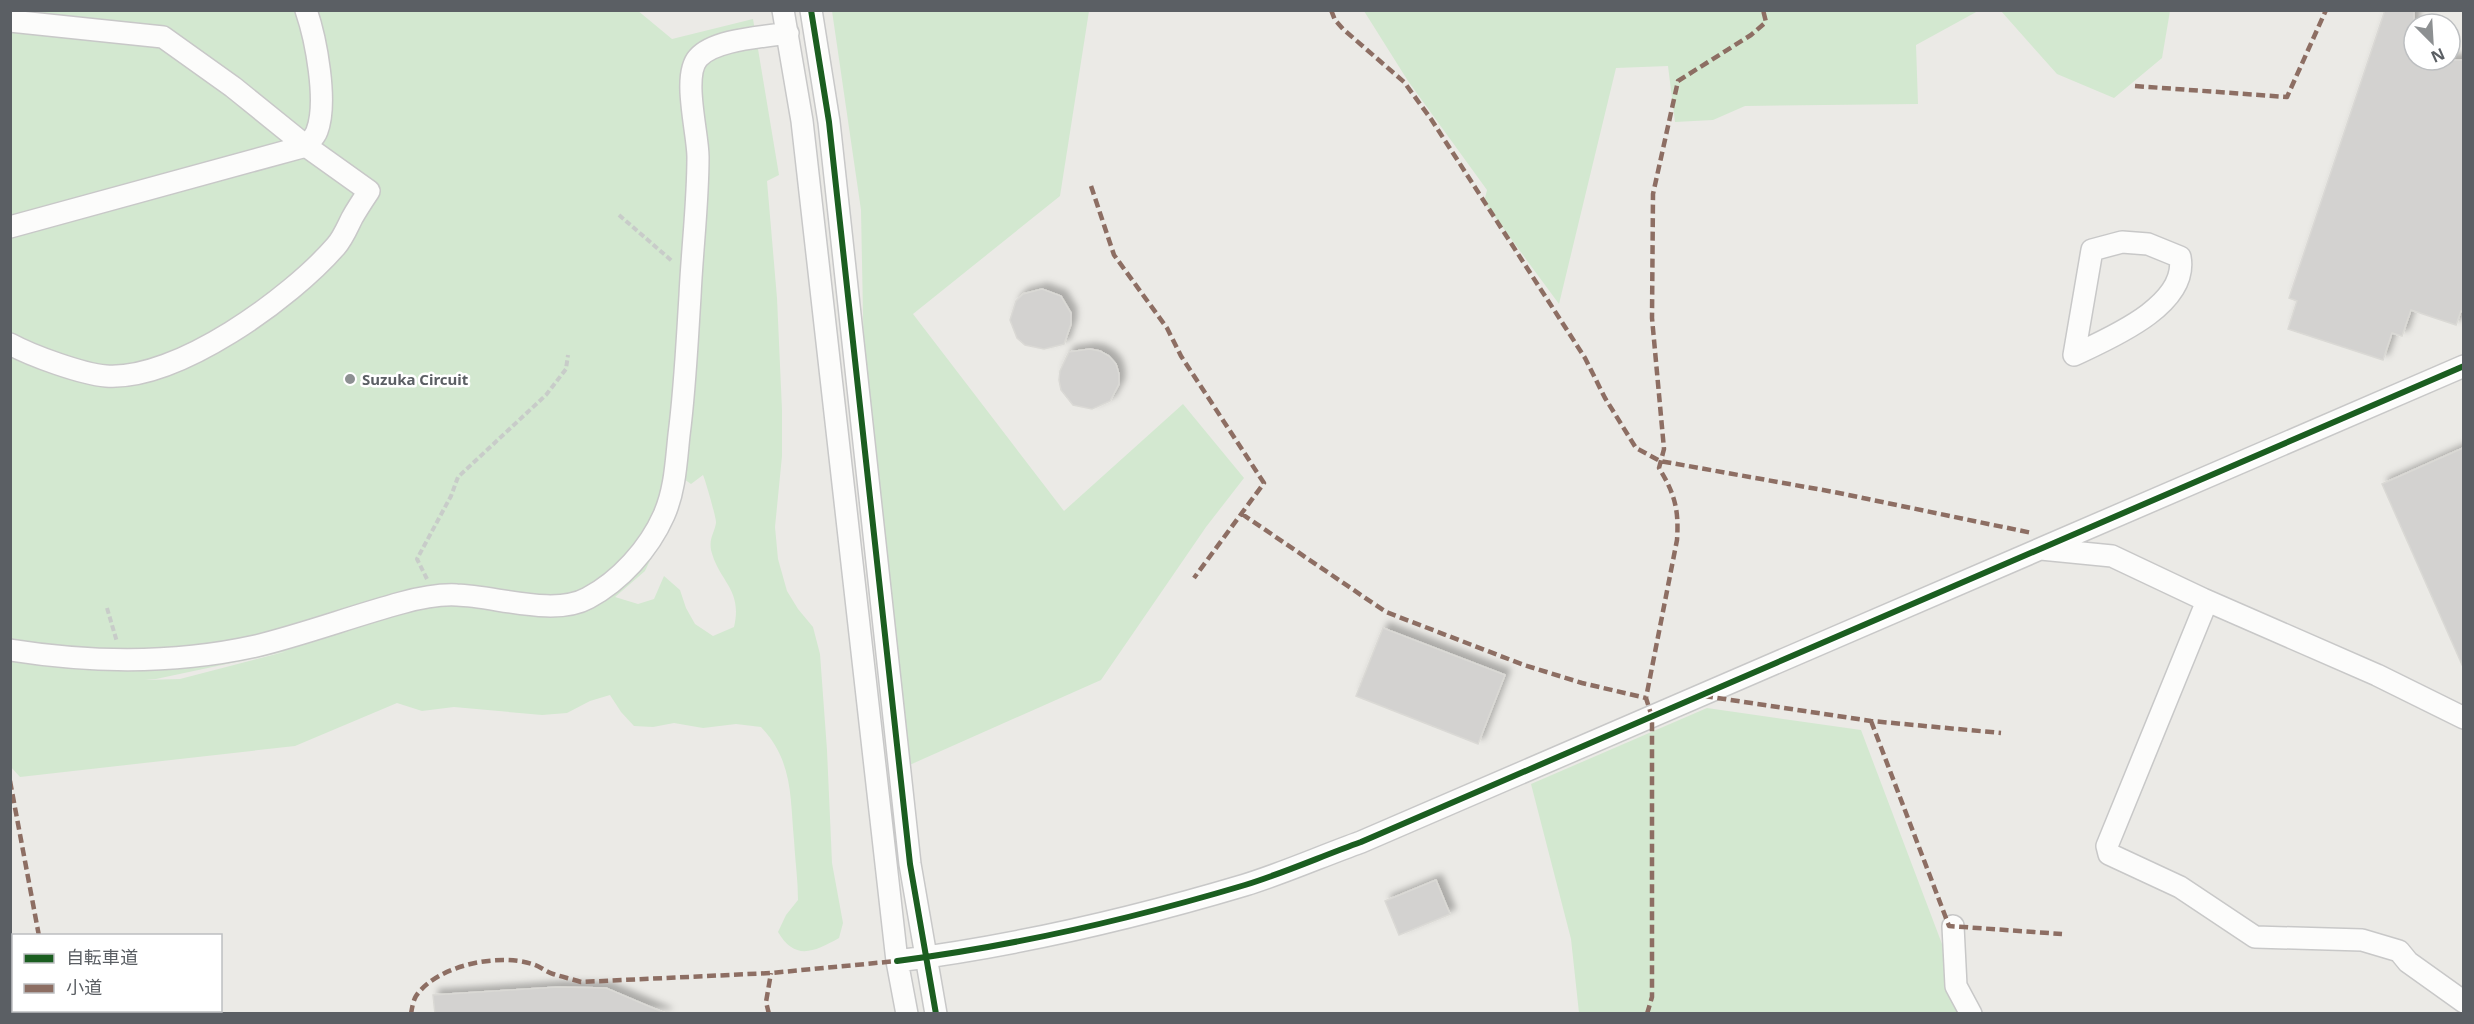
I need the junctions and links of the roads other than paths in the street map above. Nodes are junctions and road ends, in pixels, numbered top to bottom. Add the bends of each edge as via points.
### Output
1 (306, 10) edge
2 (783, 10) edge
3 (811, 10) edge
4 (10, 21) edge
5 (788, 33) junction
6 (306, 146) junction
7 (10, 227) edge
8 (10, 344) edge
9 (2074, 355) joint
10 (2463, 366) edge
11 (2039, 549) junction
12 (2207, 601) junction
13 (10, 650) edge
14 (2463, 718) edge
15 (1953, 926) dead end
16 (925, 957) junction
17 (897, 961) junction
18 (2463, 1002) edge
19 (907, 1014) edge
20 (936, 1014) edge
21 (1971, 1014) edge

1 - 6 street via 317,48 320,96 317,132
2 - 5 street
3 - 16 street via 829,122 910,864
4 - 6 street via 163,37
5 - 13 street via 732,42 696,60 691,78 698,156 674,486 663,518 634,561 606,588 566,606 456,594 435,596 256,646 178,658 123,660
5 - 17 street via 802,121
6 - 7 street
6 - 8 street via 369,191 337,245 261,313 197,350 131,375 105,376 80,370
9 - 9 street via 2111,337 2166,300 2178,283 2180,257 2148,244 2122,242 2092,250
10 - 11 street
11 - 12 street via 2112,556
11 - 16 street via 1372,837 1247,884 1025,941
12 - 14 street via 2377,675
12 - 18 street via 2107,846 2109,854 2180,887 2254,937 2362,940 2399,951
15 - 21 street via 1956,986
16 - 17 street
16 - 20 street
17 - 19 street

